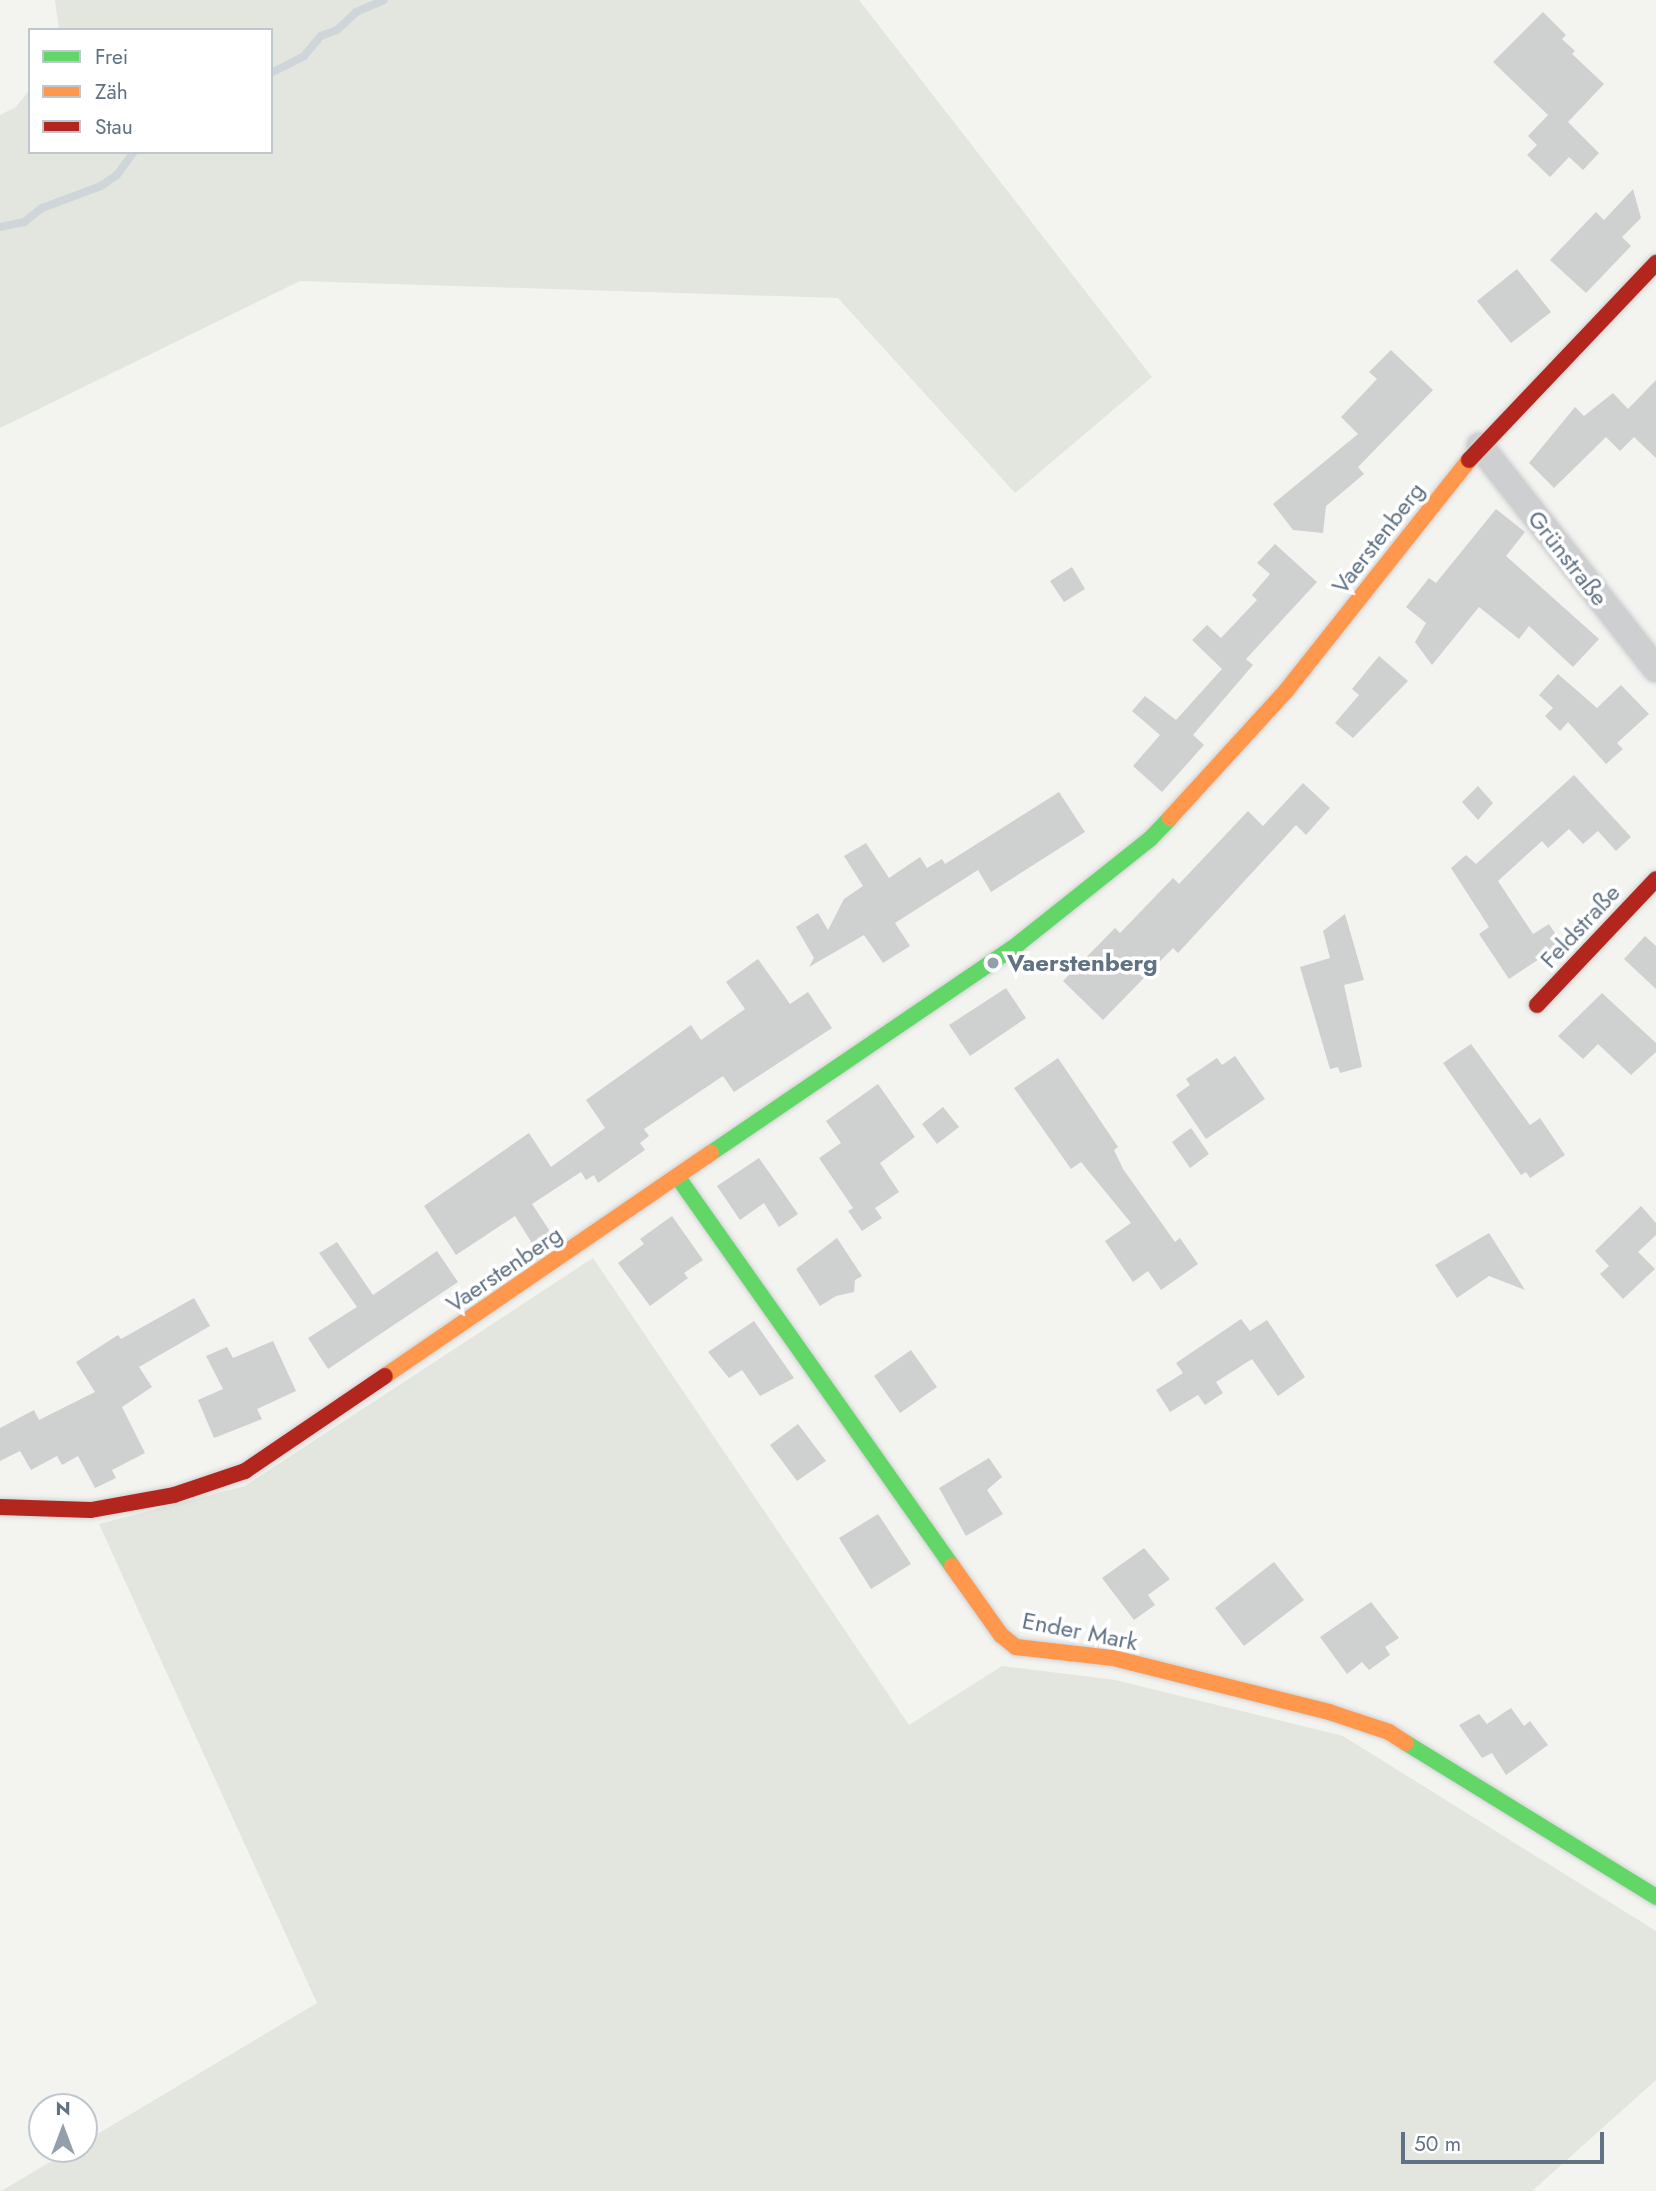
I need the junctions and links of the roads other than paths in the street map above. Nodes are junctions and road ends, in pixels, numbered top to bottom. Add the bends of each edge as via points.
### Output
1 (1656, 263) edge
2 (1480, 446) junction
3 (1656, 669) edge
4 (1656, 879) edge
5 (1537, 1005) dead end
6 (679, 1179) junction
7 (0, 1507) edge
8 (1656, 1897) edge

1 - 2 street, Vaerstenberg
2 - 3 street, Grünstraße
2 - 6 street, Vaerstenberg via 1286,691 1150,839 993,963
4 - 5 street, Feldstraße
6 - 7 street, Vaerstenberg via 245,1471 174,1495 91,1510
6 - 8 street, Ender Mark via 1001,1635 1016,1647 1113,1658 1329,1712 1389,1732

